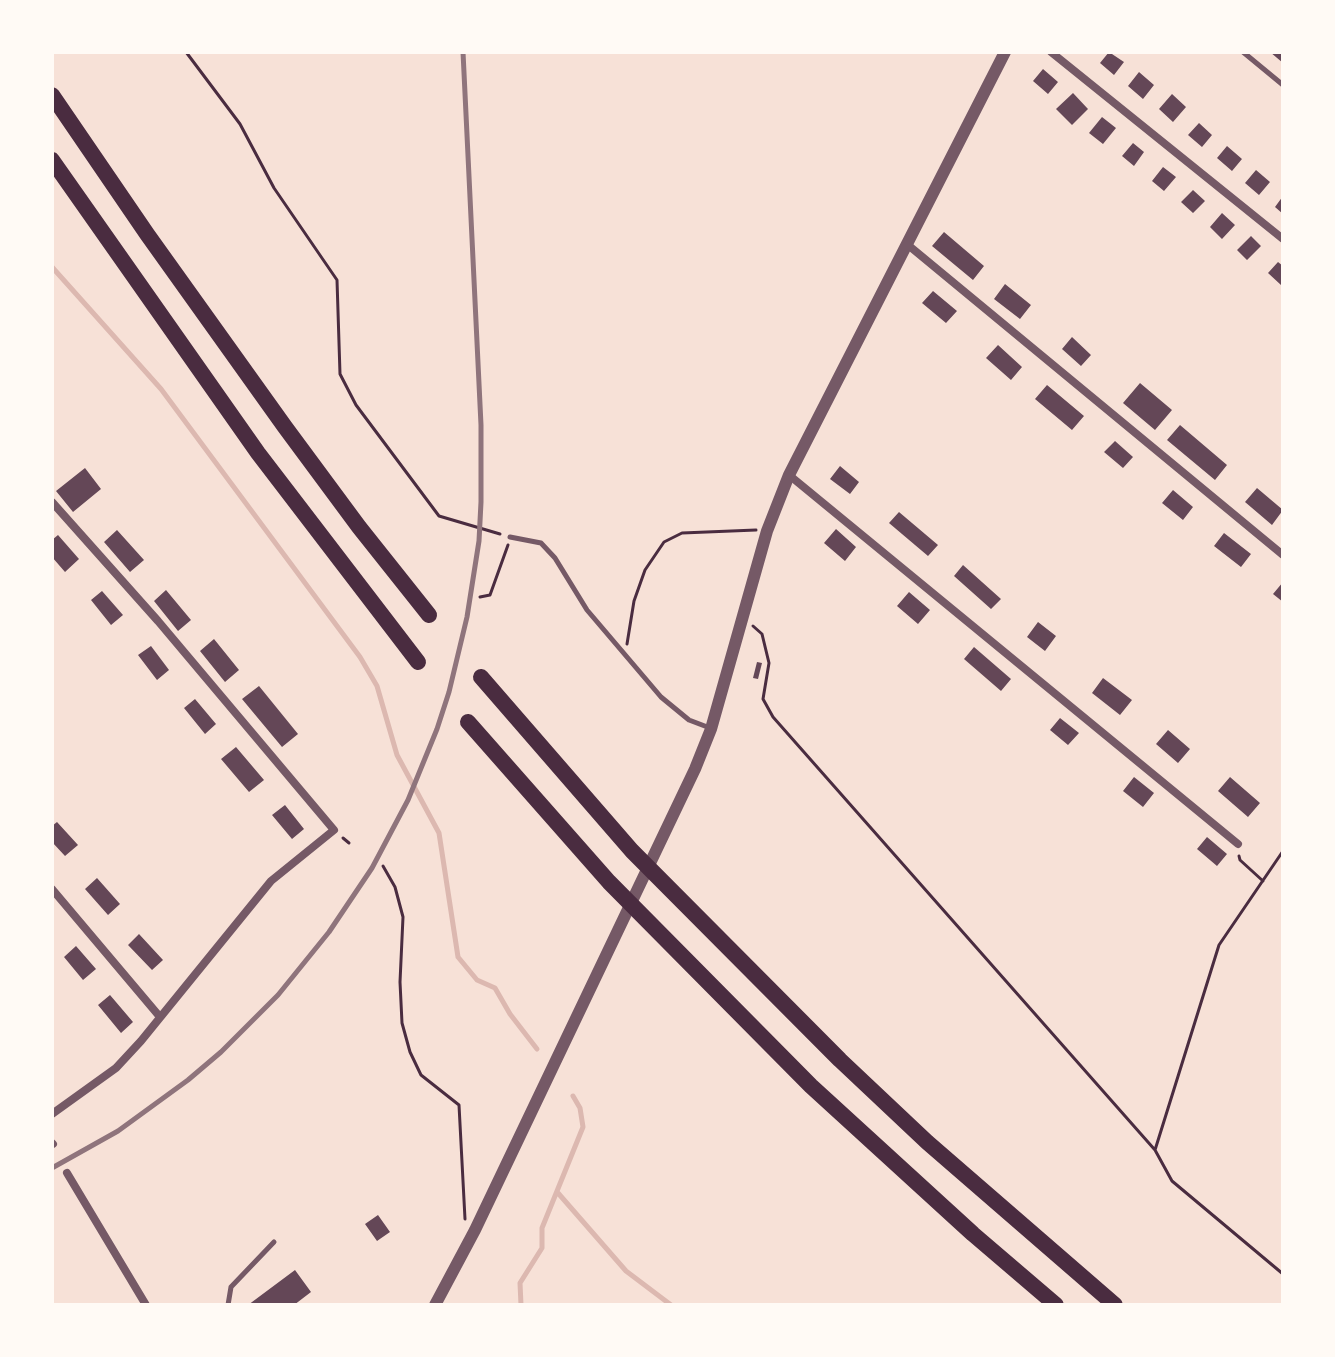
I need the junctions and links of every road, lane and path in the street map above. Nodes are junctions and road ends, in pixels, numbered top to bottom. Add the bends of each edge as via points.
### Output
1 (186, 52) edge
2 (1005, 52) edge
3 (1051, 52) edge
4 (1243, 52) edge
5 (1283, 85) edge
6 (52, 95) edge
7 (52, 160) edge
8 (1283, 239) edge
9 (908, 245) junction
10 (789, 475) junction
11 (52, 502) edge
12 (767, 531) junction
13 (510, 537) junction
14 (1283, 555) edge
15 (480, 597) dead end
16 (429, 615) dead end
17 (743, 616) junction
18 (625, 655) junction
19 (418, 662) dead end
20 (481, 677) dead end
21 (468, 722) dead end
22 (711, 729) junction
23 (1238, 844) joint
24 (1283, 851) edge
25 (383, 866) dead end
26 (1263, 881) junction
27 (52, 889) edge
28 (160, 1017) junction
29 (52, 1114) edge
30 (1155, 1150) junction
31 (67, 1173) dead end
32 (475, 1230) junction
33 (274, 1242) dead end
34 (1283, 1274) edge
35 (146, 1305) edge
36 (228, 1305) edge
37 (435, 1305) edge
38 (1056, 1305) edge
39 (1115, 1305) edge

1 - 13 path via 240,124 274,188 337,280 340,374 356,405 439,516
2 - 9 street
3 - 8 street
4 - 5 lane
6 - 16 highway via 285,427
7 - 19 highway via 258,453
9 - 10 street
9 - 14 street
10 - 12 street
10 - 23 street
11 - 28 street via 334,830 271,881
12 - 17 street
12 - 18 path via 682,533 664,542 645,570 634,601
13 - 15 path via 490,595
13 - 18 lane via 541,543
17 - 22 street
17 - 30 path via 762,634 769,663 763,699 773,717
18 - 22 lane via 661,697 689,720
20 - 39 highway via 632,851 840,1060
21 - 38 highway via 609,882 811,1086
22 - 32 street
23 - 26 path via 1240,860
24 - 26 path
25 - 32 path via 403,917 402,1023 421,1075 459,1105 463,1207 466,1226
26 - 30 path via 1219,945
27 - 28 street
28 - 29 street via 116,1068
30 - 34 path via 1172,1181
31 - 35 street
32 - 37 street
33 - 36 lane via 231,1287

